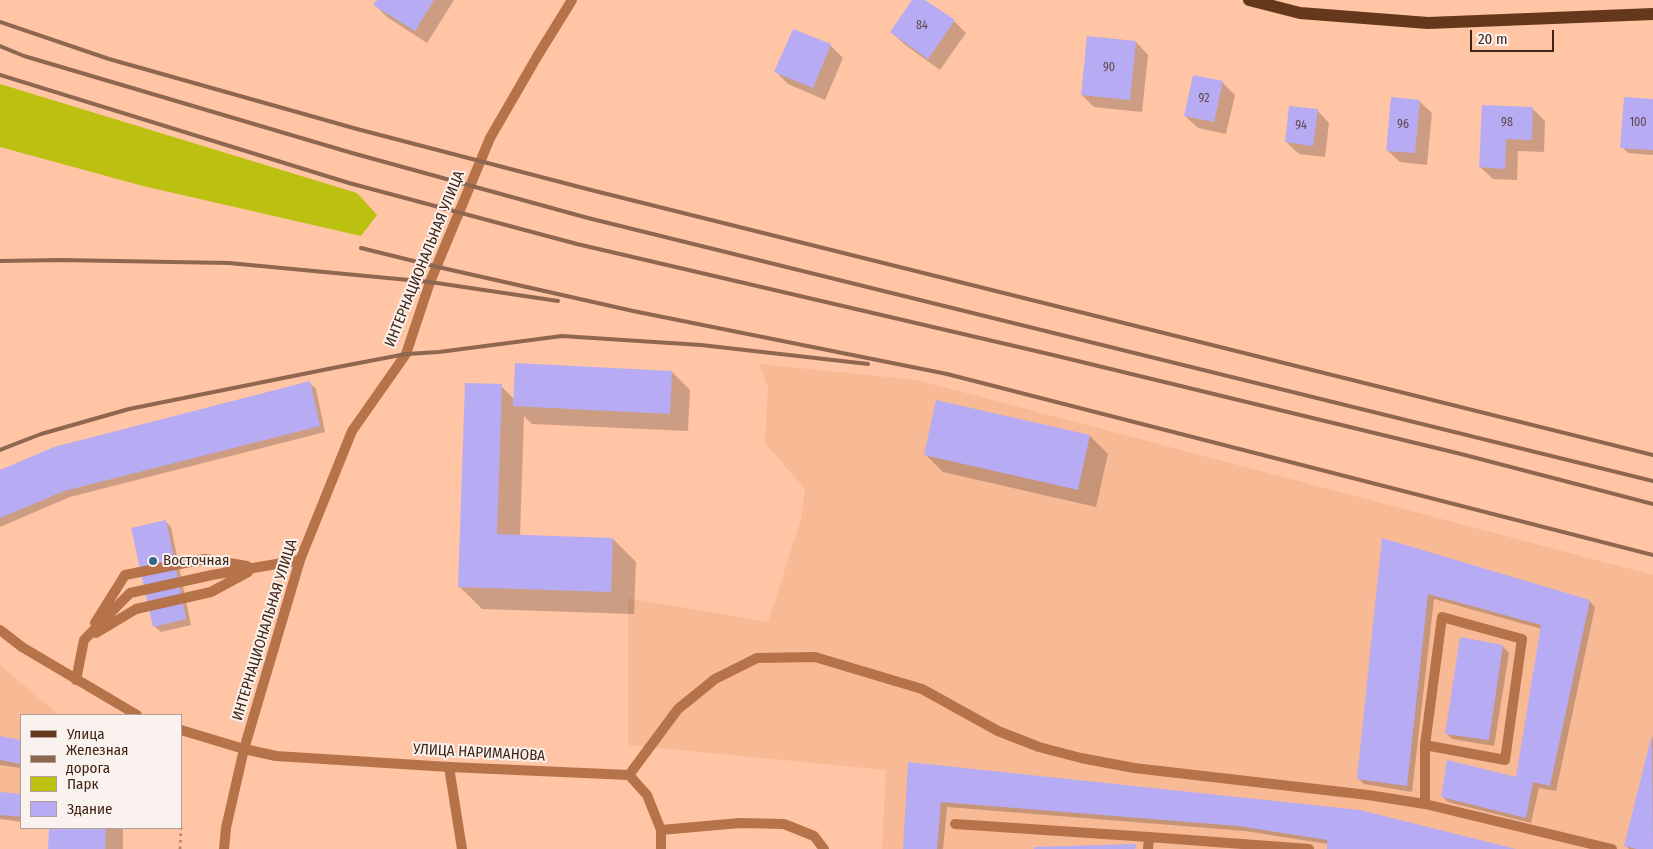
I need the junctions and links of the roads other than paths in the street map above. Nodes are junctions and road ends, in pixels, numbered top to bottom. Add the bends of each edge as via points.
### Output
1 (572, 0) edge
2 (1249, 0) edge
3 (1653, 14) edge
4 (300, 560) junction
5 (255, 568) junction
6 (0, 630) edge
7 (84, 640) junction
8 (76, 680) junction
9 (135, 714) edge
10 (182, 730) edge
11 (1426, 746) junction
12 (244, 749) junction
13 (449, 767) junction
14 (629, 775) junction
15 (1425, 804) junction
16 (955, 824) dead end
17 (661, 830) junction
18 (1149, 837) junction
19 (224, 849) edge
20 (462, 849) edge
21 (661, 849) edge
22 (824, 849) edge
23 (1148, 849) edge
24 (1308, 849) edge
25 (1612, 849) edge

1 - 4 street, ИНТЕРНАЦИОНАЛЬНАЯ УЛИЦА via 490,138 430,282 406,354 352,431
2 - 3 main road via 1300,13 1428,23
4 - 5 street
4 - 12 street, ИНТЕРНАЦИОНАЛЬНАЯ УЛИЦА
5 - 7 street via 211,592 136,609
5 - 7 street via 130,592
5 - 7 street via 205,559 125,575
6 - 8 street
7 - 8 street
8 - 9 street
10 - 12 street, УЛИЦА НАРИМАНОВА
11 - 11 street via 1442,618 1522,638 1505,760
11 - 15 street
12 - 13 street, УЛИЦА НАРИМАНОВА via 276,756
12 - 19 street, ИНТЕРНАЦИОНАЛЬНАЯ УЛИЦА
13 - 14 street, УЛИЦА НАРИМАНОВА
13 - 20 street
14 - 15 street via 678,709 715,679 757,658 815,657 922,689 998,731 1038,747 1081,758 1134,768
14 - 17 street via 647,795
15 - 25 street
16 - 18 street
17 - 21 street
17 - 22 street via 740,823 784,824 814,836
18 - 23 street
18 - 24 street

